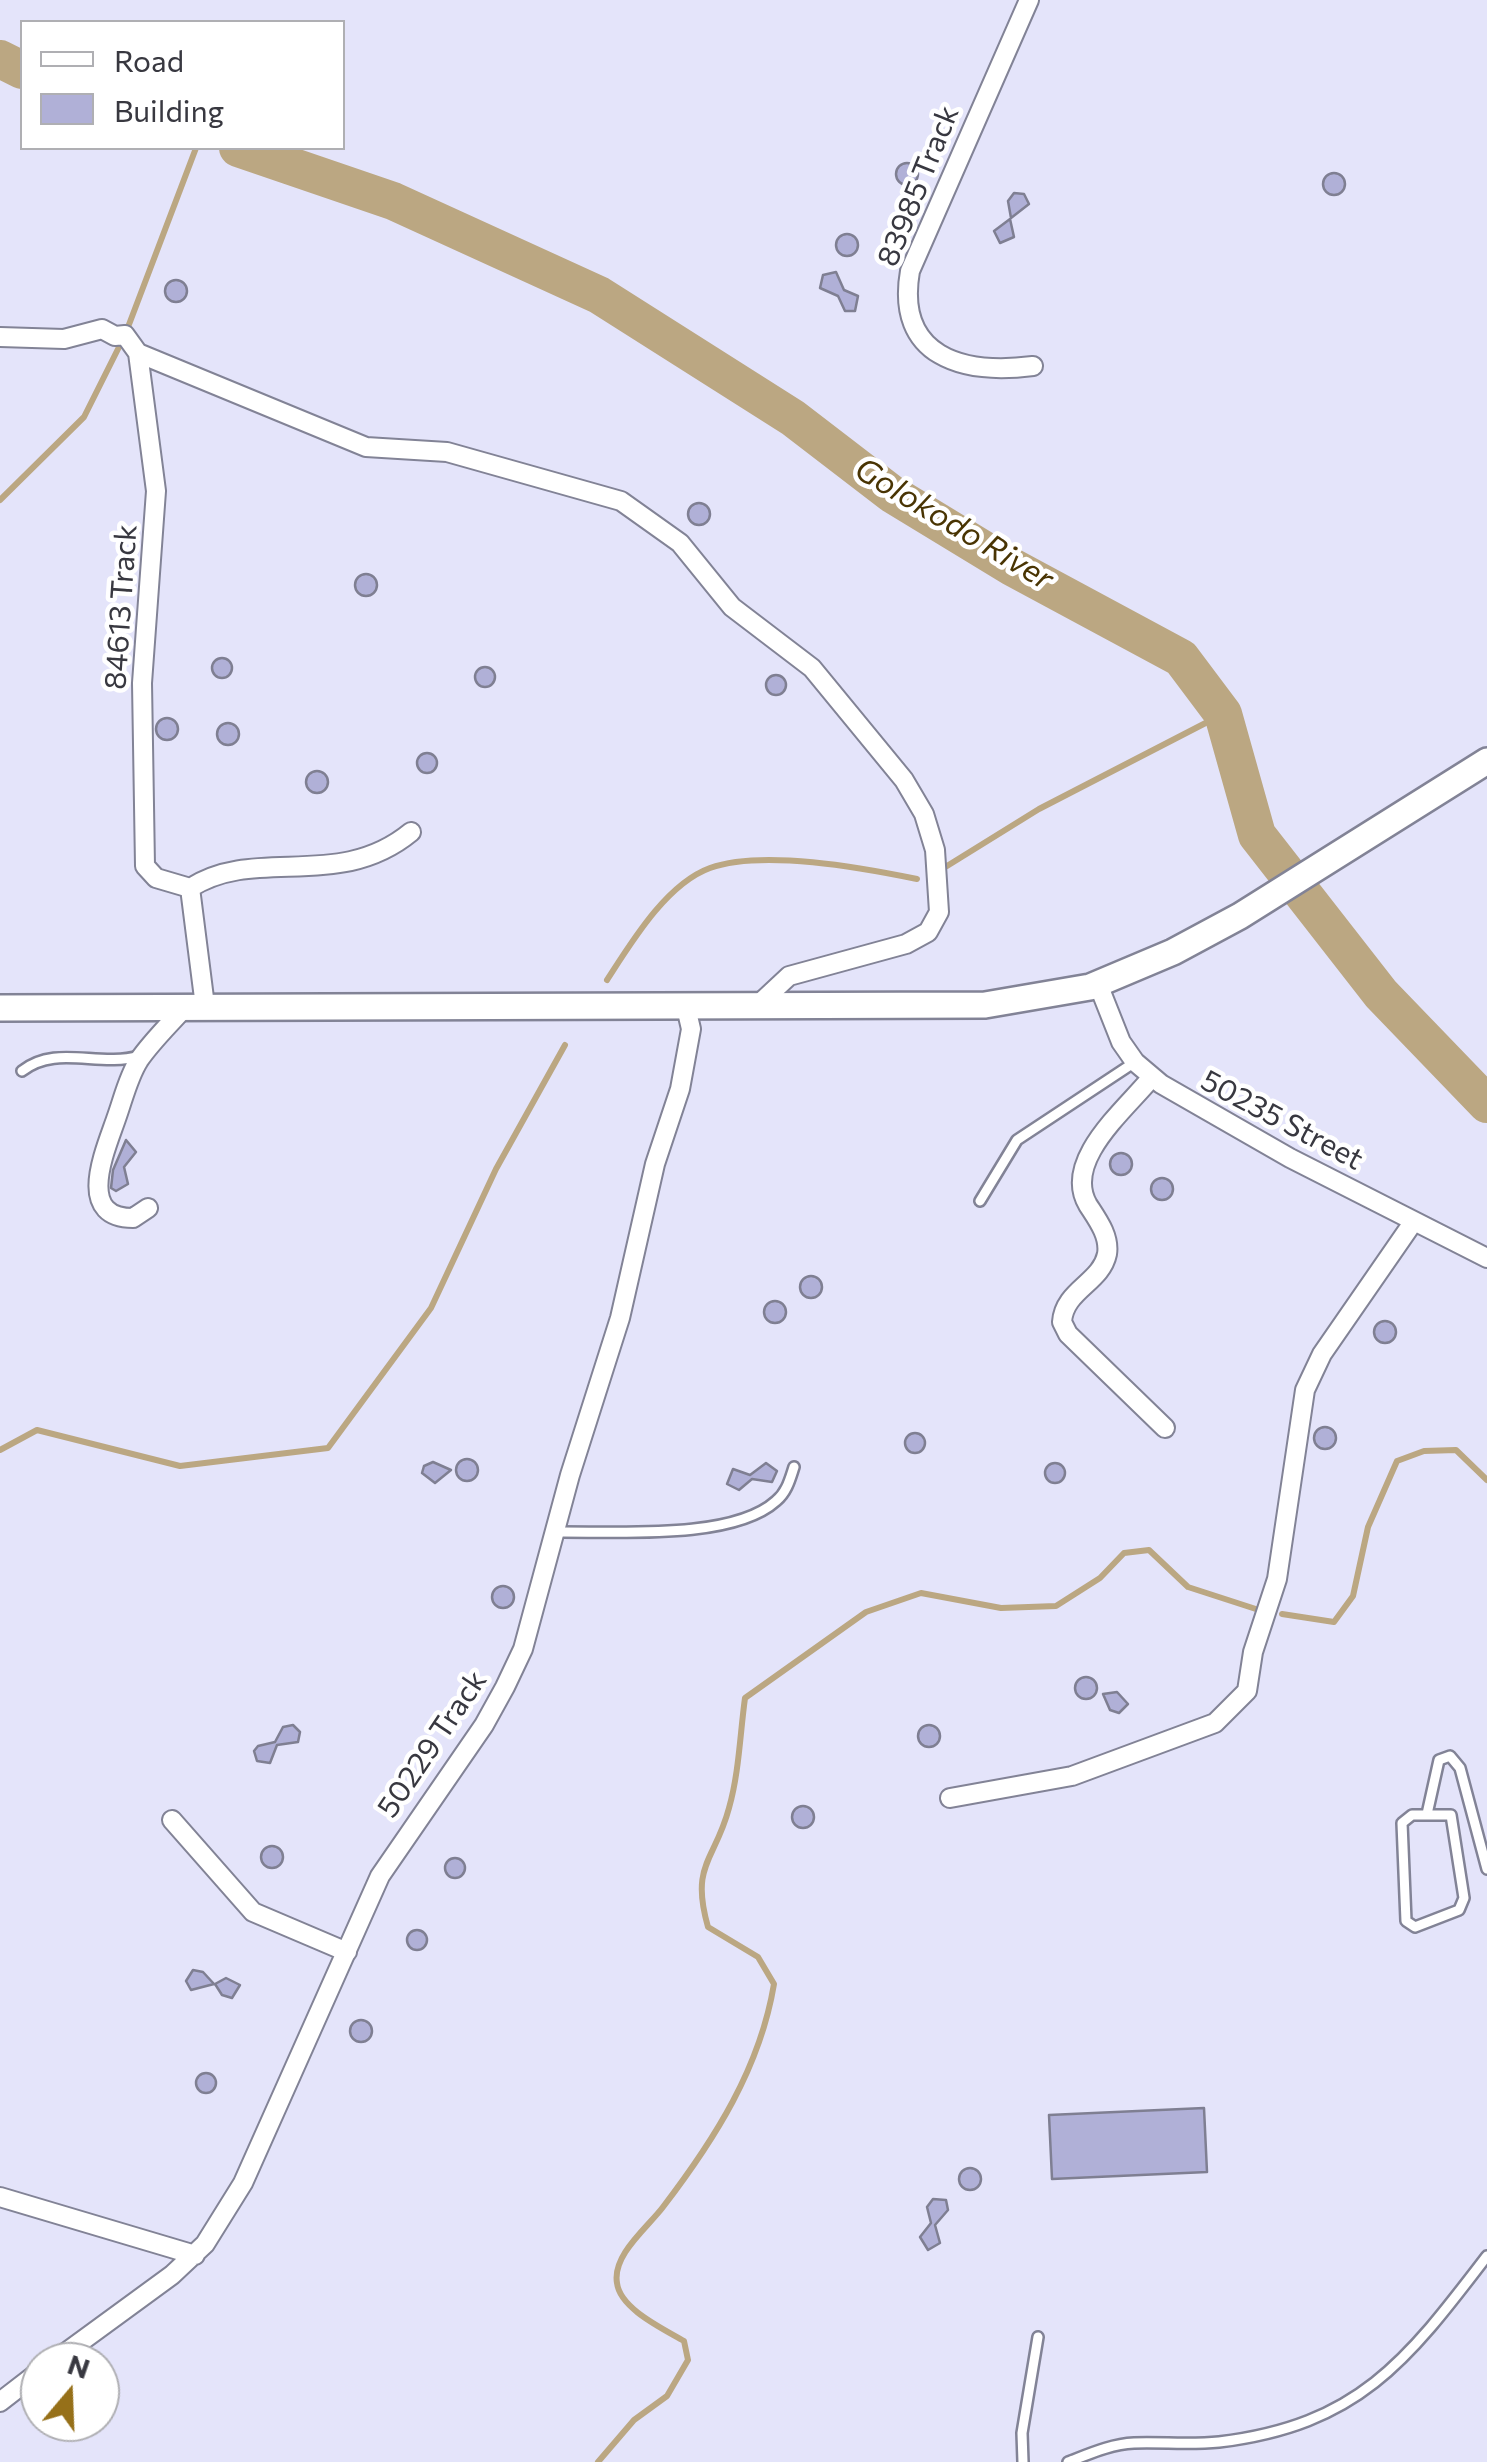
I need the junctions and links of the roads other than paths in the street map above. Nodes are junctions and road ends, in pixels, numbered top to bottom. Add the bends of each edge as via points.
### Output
1 (1028, 0) edge
2 (0, 337) edge
3 (138, 353) junction
4 (1034, 366) dead end
5 (1487, 761) edge
6 (411, 832) dead end
7 (190, 888) junction
8 (1098, 984) junction
9 (686, 1003) junction
10 (759, 1004) junction
11 (195, 1006) junction
12 (0, 1008) edge
13 (144, 1054) junction
14 (1135, 1062) junction
15 (22, 1071) dead end
16 (1152, 1077) junction
17 (980, 1201) dead end
18 (148, 1208) dead end
19 (1414, 1221) junction
20 (1487, 1258) edge
21 (1165, 1428) dead end
22 (794, 1467) dead end
23 (554, 1532) junction
24 (950, 1798) dead end
25 (1427, 1814) junction
26 (172, 1820) dead end
27 (1487, 1870) edge
28 (346, 1952) junction
29 (0, 2196) edge
30 (195, 2256) junction
31 (1487, 2256) edge
32 (1038, 2337) dead end
33 (79, 2342) edge
34 (1023, 2462) edge
35 (1068, 2462) edge

1 - 4 street, 83985 Track via 910,271 905,298 924,338 961,366
2 - 3 street via 64,338 102,329 126,335
3 - 7 street, 84613 Track via 156,491 142,683 145,866 156,878
3 - 10 street via 366,448 447,452 621,501 680,543 732,607 812,668 924,814 935,850 939,912 928,932 906,944 790,976
5 - 8 street via 1240,916
6 - 7 street via 367,859 230,870
7 - 11 street
8 - 10 street via 985,1005
8 - 14 street, 50235 Street
9 - 10 street
9 - 11 street
9 - 23 street, 50229 Track via 691,1029 680,1089
11 - 12 street
11 - 13 street
13 - 15 lane via 108,1061 48,1056
13 - 18 street via 97,1185 111,1214 133,1218
14 - 16 street, 50235 Street
14 - 17 lane via 1028,1130
16 - 19 street, 50235 Street
16 - 21 street via 1084,1162 1081,1192 1106,1236 1107,1252 1101,1269 1068,1300 1062,1322
19 - 20 street, 50235 Street
19 - 24 street via 1322,1354 1305,1390 1277,1579 1247,1691 1215,1723 1072,1776
22 - 23 lane via 776,1501 721,1525
23 - 28 street, 50229 Track via 523,1648 505,1687 397,1846
25 - 25 lane via 1402,1823 1406,1921 1415,1927 1459,1910 1464,1898 1451,1814
25 - 27 lane via 1435,1768 1450,1756 1460,1768
26 - 28 street via 253,1912
28 - 30 street, 50229 Track via 243,2183
29 - 30 street
30 - 33 street, 50229 Track
31 - 35 lane via 1394,2368 1348,2405 1296,2427 1223,2442 1110,2446
32 - 34 lane

